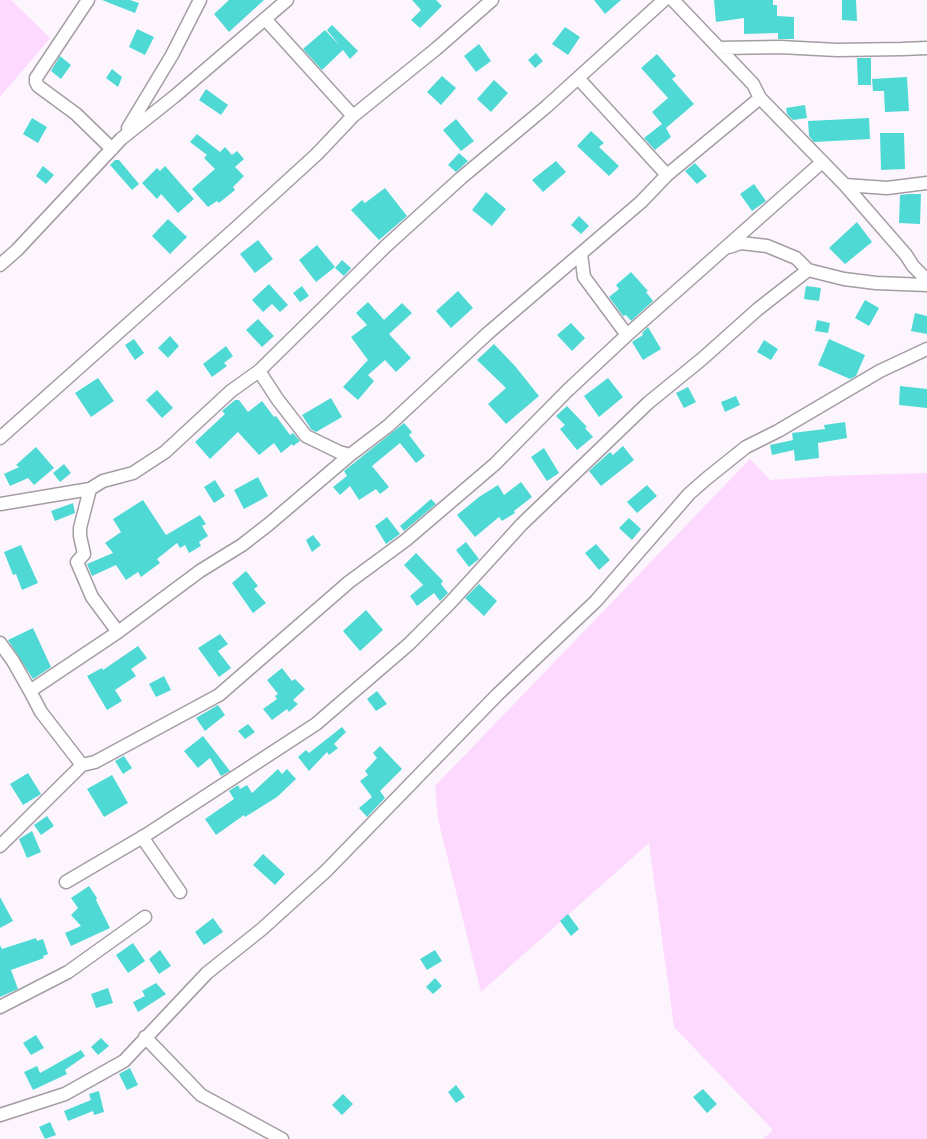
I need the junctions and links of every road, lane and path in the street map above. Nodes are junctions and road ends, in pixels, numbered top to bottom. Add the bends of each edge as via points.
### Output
1 (88, 0) edge
2 (200, 0) edge
3 (287, 0) edge
4 (492, 0) edge
5 (664, 0) edge
6 (673, 0) edge
7 (266, 20) junction
8 (719, 48) junction
9 (927, 48) edge
10 (578, 78) junction
11 (760, 98) junction
12 (353, 116) junction
13 (121, 139) junction
14 (112, 149) junction
15 (821, 163) junction
16 (667, 175) junction
17 (927, 183) edge
18 (845, 185) junction
19 (725, 248) junction
20 (581, 254) junction
21 (0, 265) edge
22 (808, 270) junction
23 (927, 280) edge
24 (927, 285) edge
25 (627, 335) junction
26 (927, 349) edge
27 (259, 371) junction
28 (0, 438) edge
29 (350, 455) junction
30 (90, 489) junction
31 (0, 504) edge
32 (118, 632) junction
33 (0, 643) edge
34 (30, 691) junction
35 (82, 765) junction
36 (142, 837) junction
37 (0, 846) edge
38 (66, 882) dead end
39 (180, 892) dead end
40 (145, 917) dead end
41 (0, 1007) edge
42 (145, 1037) junction
43 (0, 1115) edge
44 (282, 1139) edge

1 - 14 street via 36,82
2 - 13 street
3 - 7 street
4 - 12 street
5 - 10 street
6 - 8 street
7 - 12 street
7 - 13 street
8 - 9 street
8 - 11 street via 753,84
10 - 16 street
10 - 27 street via 386,246
11 - 15 street
11 - 16 street
12 - 28 street via 237,226
13 - 14 street
14 - 21 street
15 - 18 street
15 - 19 street
16 - 20 street
17 - 18 street via 887,188
18 - 23 street
19 - 22 street via 741,243 767,246 796,258
19 - 25 street
20 - 25 street via 584,277
20 - 29 street via 487,333 388,426
22 - 24 street via 844,279
22 - 36 street via 648,403 522,524 409,644 316,724
25 - 35 street via 495,464 219,695 95,762
26 - 42 street via 880,371 746,447 706,479 596,601 497,695 326,871 207,973
27 - 29 street via 306,436
27 - 30 street via 165,452 133,473
29 - 32 street via 251,538
30 - 31 street
30 - 32 street via 80,528 84,554 77,562 92,597
32 - 34 street
33 - 34 street
34 - 35 street via 41,712
35 - 37 street
36 - 38 street
36 - 39 street
40 - 41 street via 68,972
42 - 43 street via 124,1061 65,1094
42 - 44 street via 201,1095

